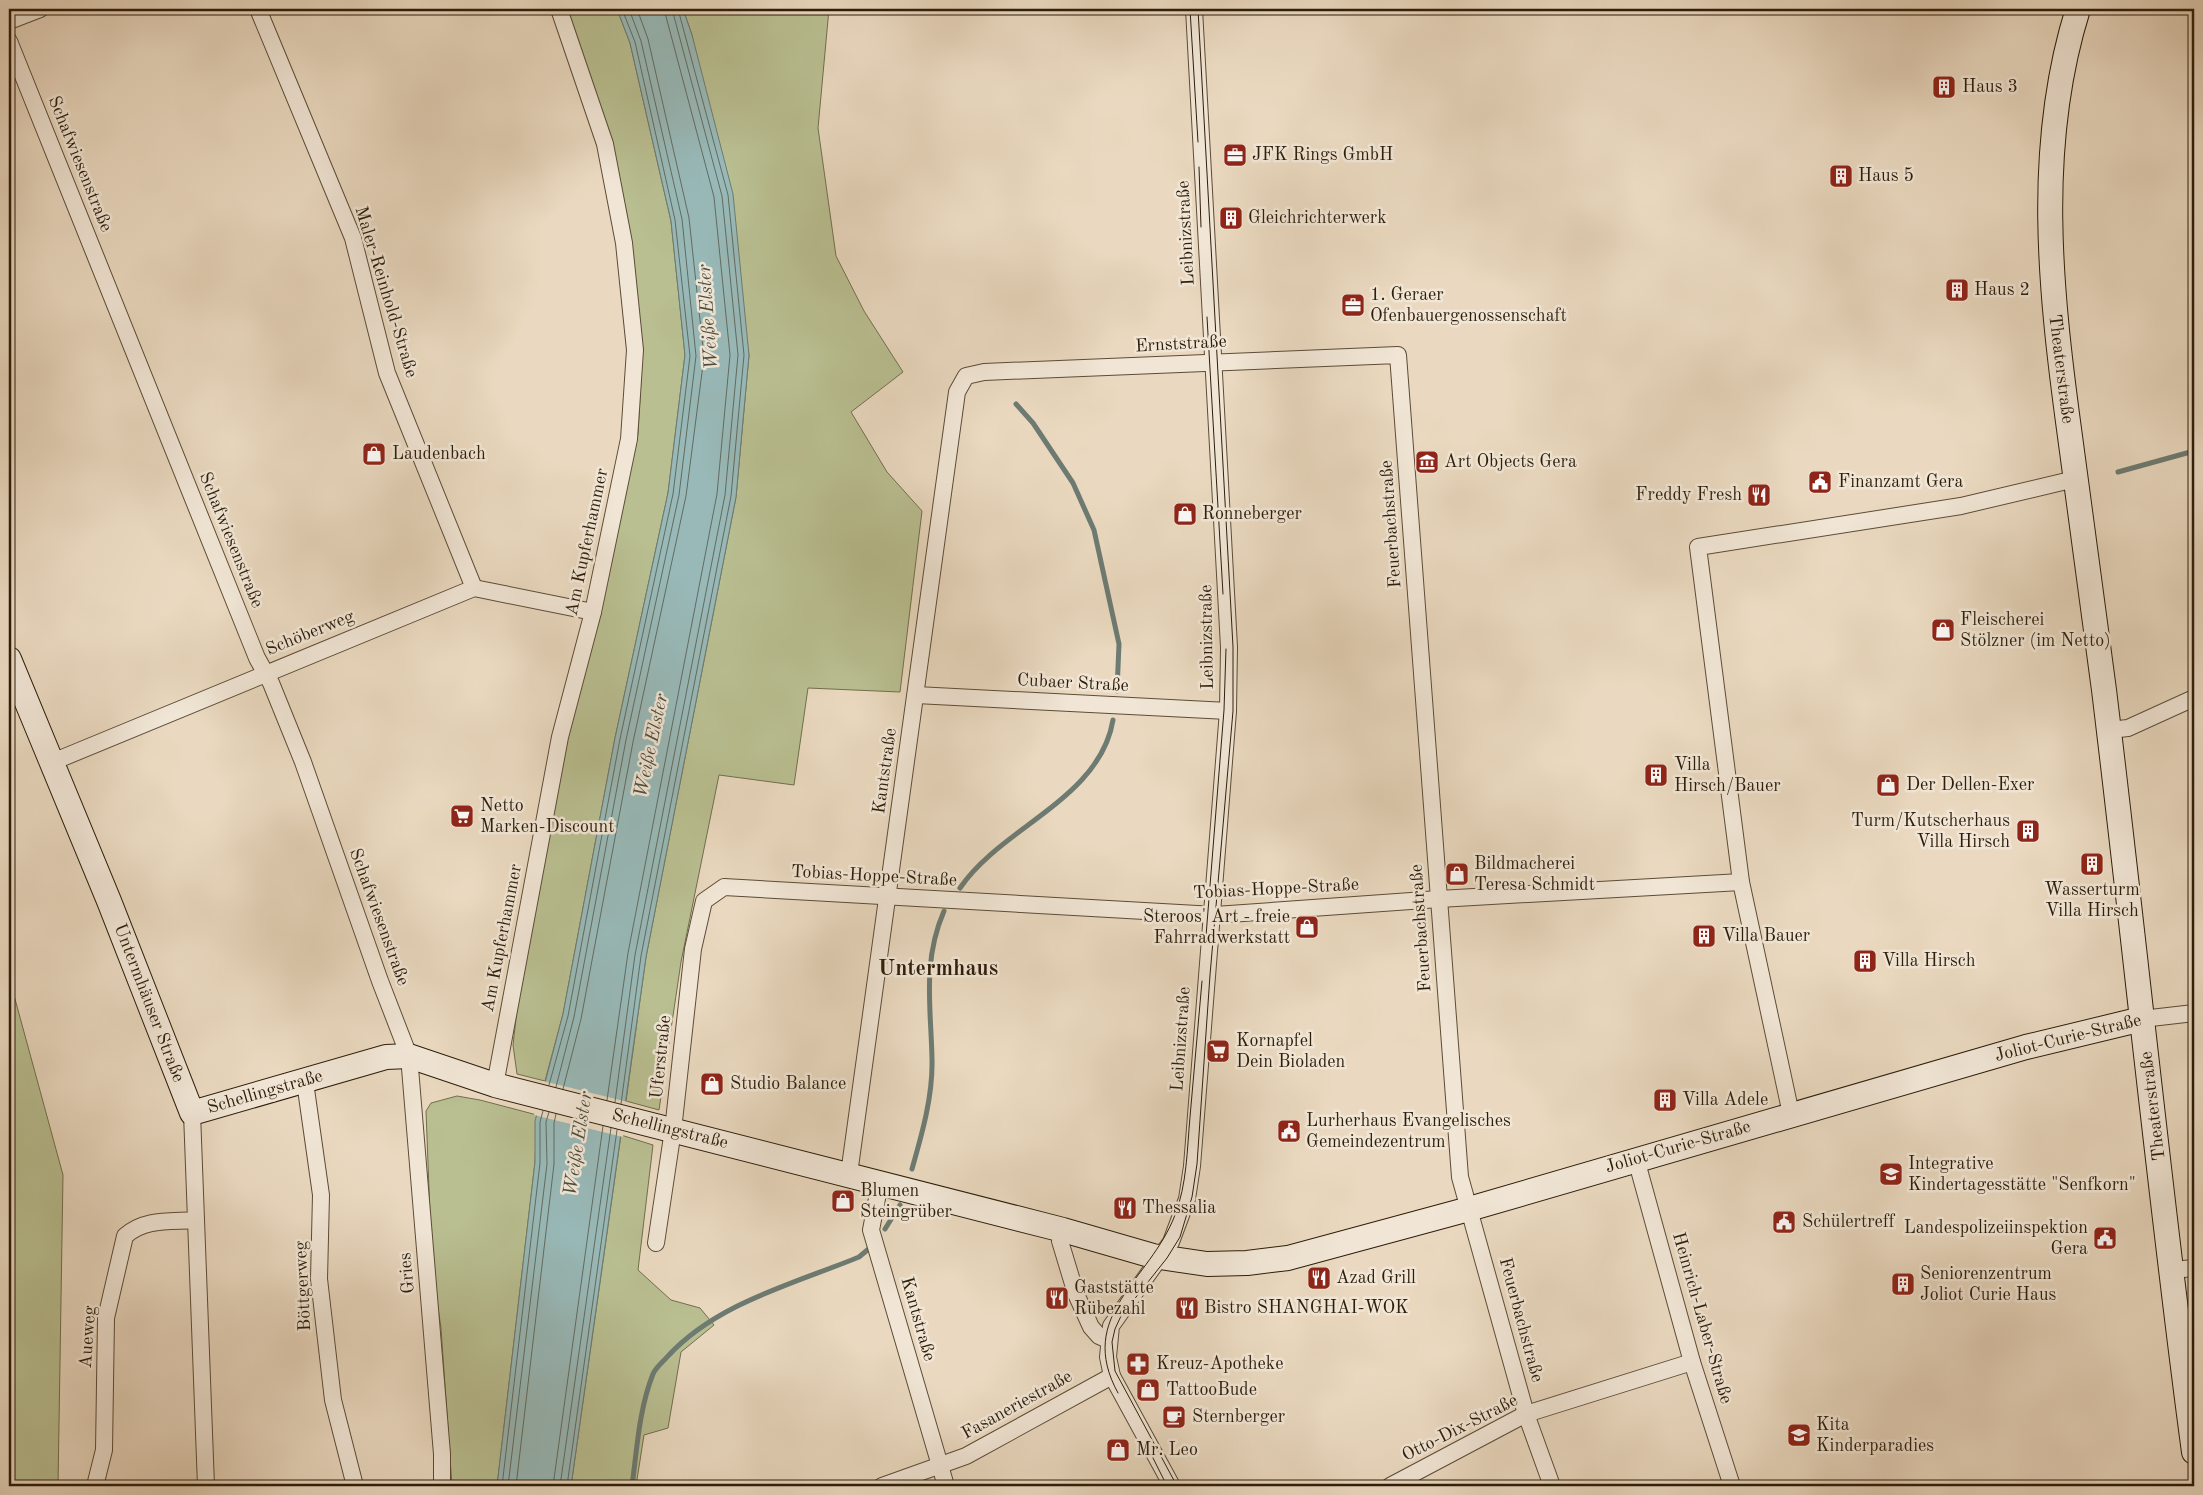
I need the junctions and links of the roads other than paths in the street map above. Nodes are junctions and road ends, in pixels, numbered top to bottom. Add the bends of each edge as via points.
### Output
1 (40, 9) edge
2 (258, 9) edge
3 (559, 9) edge
4 (1194, 9) edge
5 (2078, 9) edge
6 (9, 21) edge
7 (9, 41) edge
8 (1398, 355) joint
9 (1214, 363) junction
10 (966, 376) joint
11 (2075, 478) junction
12 (474, 588) junction
13 (593, 612) junction
14 (9, 660) edge
15 (265, 673) junction
16 (916, 695) junction
17 (2194, 698) edge
18 (1228, 711) junction
19 (2109, 730) junction
20 (50, 763) junction
21 (1740, 882) junction
22 (724, 887) joint
23 (887, 898) junction
24 (1439, 899) junction
25 (1212, 915) junction
26 (2194, 1013) edge
27 (2142, 1019) junction
28 (409, 1056) junction
29 (305, 1082) junction
30 (504, 1087) junction
31 (192, 1112) junction
32 (1791, 1114) junction
33 (665, 1128) junction
34 (1636, 1160) junction
35 (849, 1174) junction
36 (880, 1182) junction
37 (1469, 1209) junction
38 (196, 1220) junction
39 (1062, 1230) junction
40 (656, 1243) dead end
41 (1161, 1258) junction
42 (2183, 1269) edge
43 (1108, 1340) junction
44 (1692, 1362) junction
45 (1112, 1376) junction
46 (1526, 1414) junction
47 (2194, 1452) edge
48 (939, 1466) junction
49 (95, 1486) edge
50 (206, 1486) edge
51 (355, 1486) edge
52 (442, 1486) edge
53 (882, 1486) edge
54 (946, 1486) edge
55 (1172, 1486) edge
56 (1390, 1486) edge
57 (1552, 1486) edge
58 (1732, 1486) edge

1 - 6 street
2 - 12 street, Maler-Reinhold-Straße via 353,238 387,373
3 - 13 street, Am Kupferhammer via 605,144 624,243 635,350 629,439
4 - 9 street, Leibnizstraße
5 - 11 main road, Theaterstraße via 2059,88 2052,145 2049,226 2054,320
7 - 15 street, Schafwiesenstraße
8 - 9 street, Ernststraße
8 - 24 street, Feuerbachstraße
9 - 10 street, Ernststraße via 984,372
9 - 18 street, Leibnizstraße via 1229,647
10 - 16 street, Kantstraße via 957,392
11 - 19 main road, Theaterstraße
11 - 21 street via 1962,506 1698,546
12 - 13 street
12 - 15 street, Schöberweg
13 - 30 street, Am Kupferhammer via 560,737
14 - 20 main road, Untermhäuser Straße
15 - 20 street, Schöberweg
15 - 28 street, Schafwiesenstraße via 303,762
16 - 18 street, Cubaer Straße
16 - 23 street, Kantstraße
17 - 19 street via 2128,728
18 - 25 street, Leibnizstraße
19 - 27 main road, Theaterstraße
20 - 31 main road, Untermhäuser Straße via 109,901
21 - 24 street, Tobias-Hoppe-Straße
21 - 32 street
22 - 23 street, Tobias-Hoppe-Straße
22 - 33 street, Uferstraße via 704,901 693,949
23 - 25 street, Tobias-Hoppe-Straße
23 - 35 street, Kantstraße
24 - 25 street, Tobias-Hoppe-Straße
24 - 37 street, Feuerbachstraße via 1460,1177
25 - 41 street, Leibnizstraße via 1192,1166 1179,1224
26 - 27 street, Joliot-Curie-Straße
27 - 32 main road, Joliot-Curie-Straße via 2026,1047
27 - 42 main road, Theaterstraße
28 - 29 main road, Schellingstraße via 386,1057
28 - 30 main road, Schellingstraße
28 - 52 street, Gries
29 - 31 main road, Schellingstraße
29 - 51 street, Böttgerweg via 321,1195 319,1279 333,1400
30 - 33 main road, Schellingstraße
31 - 38 street, Untermhäuser Straße
32 - 34 main road, Joliot-Curie-Straße
33 - 35 main road, Schellingstraße
33 - 40 street, Uferstraße
34 - 37 main road, Joliot-Curie-Straße
34 - 44 street, Heinrich-Laber-Straße
35 - 36 main road, Schellingstraße
36 - 39 main road, Schellingstraße
36 - 48 street, Kantstraße via 871,1230
37 - 41 main road, Joliot-Curie-Straße via 1288,1258 1207,1264
37 - 46 street, Feuerbachstraße
38 - 49 street, Aueweg via 146,1223 125,1236 106,1318 104,1450
38 - 50 street, Untermhäuser Straße
39 - 41 main road, Joliot-Curie-Straße
39 - 43 street via 1060,1241 1076,1294 1091,1327
41 - 43 street, Leibnizstraße via 1118,1314
42 - 47 main road, Theaterstraße
43 - 45 street
44 - 46 street, Otto-Dix-Straße
44 - 58 street, Heinrich-Laber-Straße
45 - 48 street, Fasaneriestraße via 966,1456
45 - 55 street
46 - 56 street, Otto-Dix-Straße
46 - 57 street, Feuerbachstraße
48 - 53 street, Fasaneriestraße
48 - 54 street, Kantstraße

